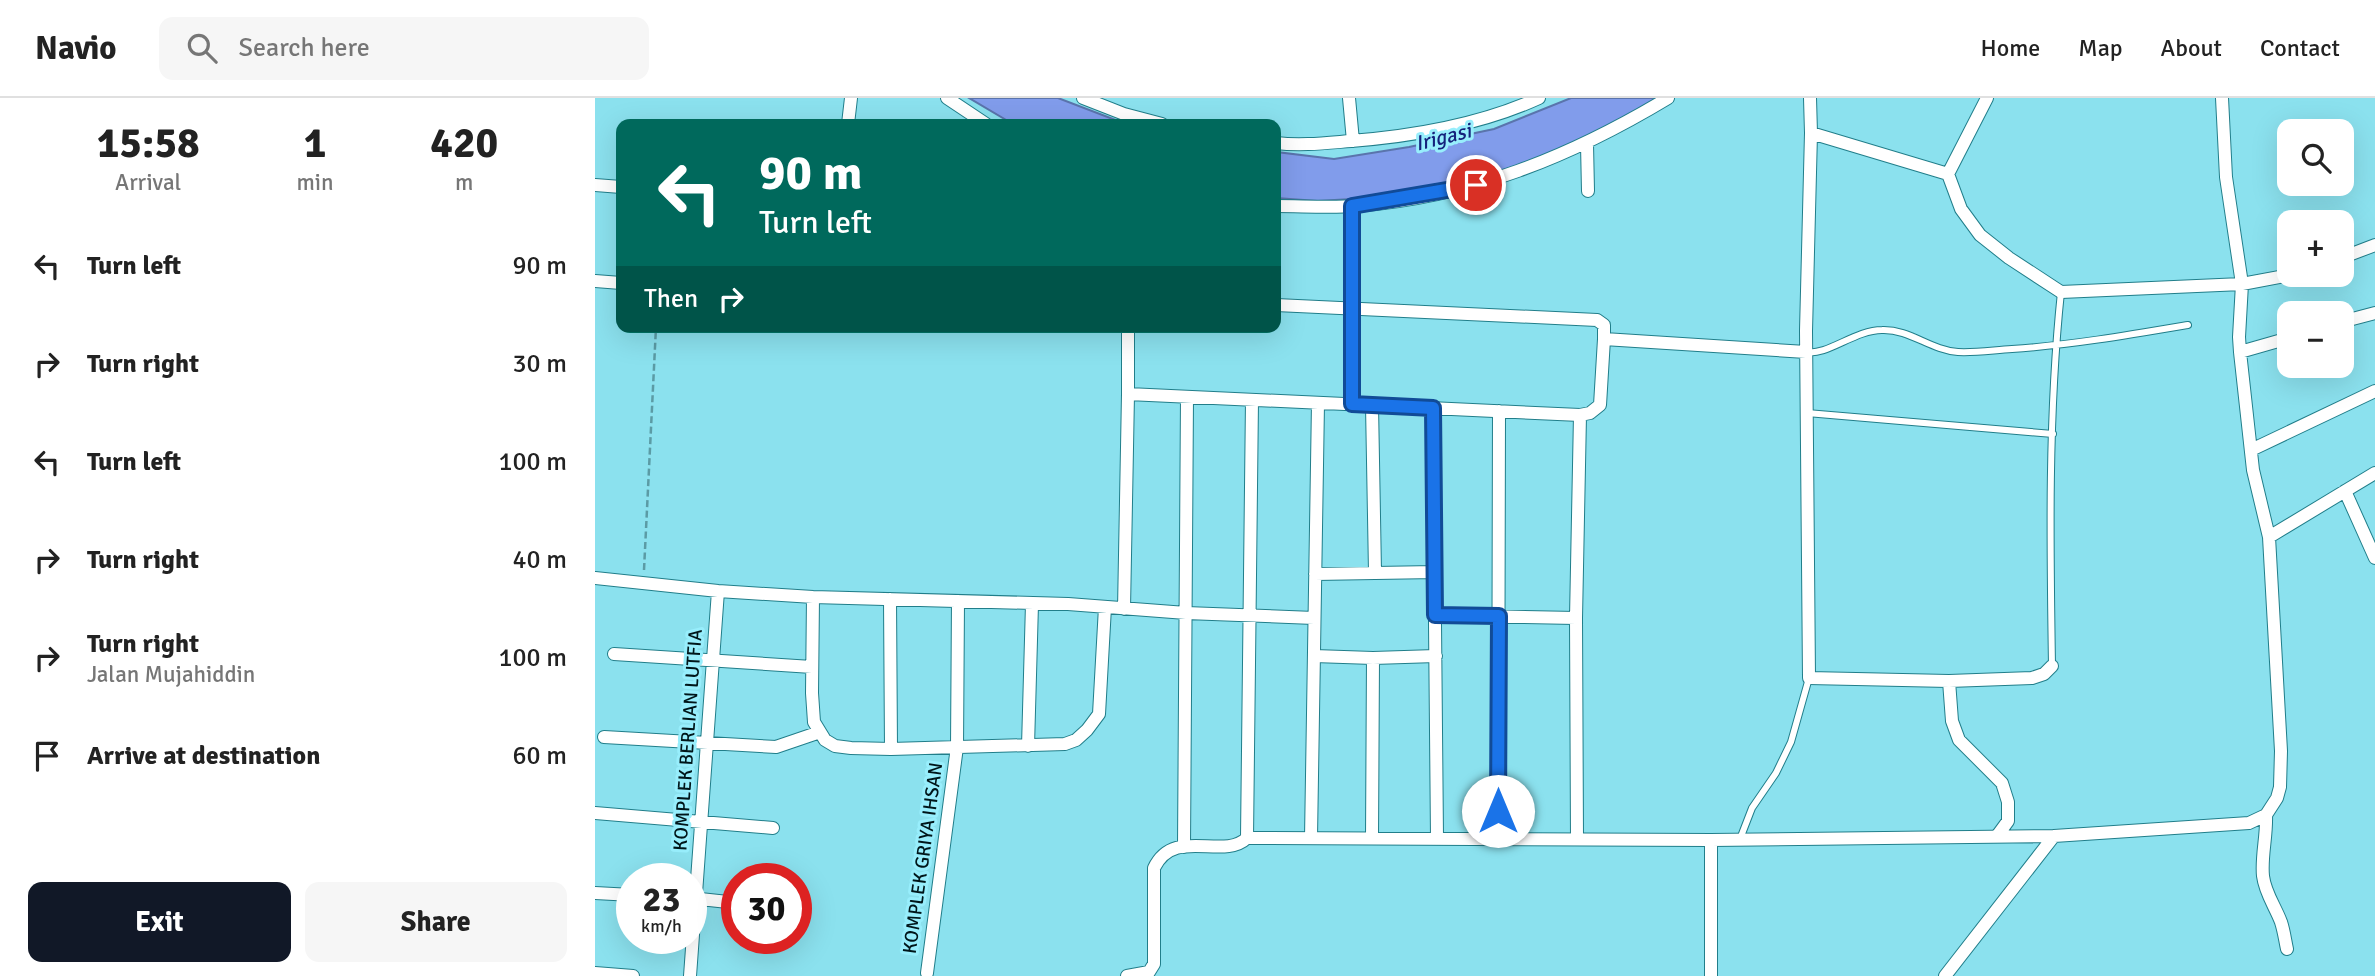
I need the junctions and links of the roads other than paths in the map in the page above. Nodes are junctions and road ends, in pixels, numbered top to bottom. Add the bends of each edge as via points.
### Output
1 (851, 98) edge
2 (947, 98) edge
3 (1083, 98) edge
4 (1349, 98) edge
5 (1539, 98) edge
6 (1668, 98) edge
7 (1810, 98) edge
8 (1987, 98) edge
9 (2222, 98) edge
10 (849, 119) edge
11 (978, 119) edge
12 (1143, 119) edge
13 (1811, 132) junction
14 (1353, 141) junction
15 (1281, 143) edge
16 (1587, 144) junction
17 (1948, 174) junction
18 (595, 185) edge
19 (616, 187) edge
20 (1588, 191) dead end
21 (1281, 206) edge
22 (1352, 206) junction
23 (2375, 245) edge
24 (2354, 253) edge
25 (2277, 277) edge
26 (595, 281) edge
27 (616, 283) edge
28 (2242, 284) junction
29 (2061, 292) junction
30 (1281, 305) edge
31 (1354, 310) junction
32 (2375, 313) edge
33 (2354, 319) edge
34 (2188, 325) dead end
35 (1128, 333) edge
36 (1604, 339) junction
37 (2277, 342) edge
38 (2055, 346) junction
39 (1806, 352) junction
40 (2241, 352) junction
41 (2375, 391) edge
42 (1128, 394) junction
43 (1187, 397) junction
44 (1252, 400) junction
45 (1318, 403) junction
46 (1352, 404) junction
47 (1371, 405) junction
48 (1433, 408) junction
49 (1499, 411) junction
50 (1806, 412) junction
51 (1580, 415) junction
52 (2053, 434) junction
53 (2251, 450) junction
54 (2375, 473) edge
55 (2345, 491) junction
56 (2269, 537) junction
57 (2375, 558) edge
58 (1375, 572) junction
59 (1435, 572) junction
60 (1315, 574) junction
61 (595, 578) edge
62 (718, 591) junction
63 (813, 597) junction
64 (890, 599) junction
65 (958, 601) junction
66 (1032, 604) junction
67 (1105, 607) junction
68 (1124, 609) junction
69 (1186, 613) junction
70 (1250, 615) junction
71 (1435, 615) junction
72 (1499, 616) junction
73 (1314, 618) junction
74 (1576, 618) junction
75 (614, 654) dead end
76 (1314, 656) junction
77 (1436, 656) junction
78 (1373, 658) junction
79 (713, 660) junction
80 (2052, 666) joint
81 (812, 667) junction
82 (1809, 678) junction
83 (1949, 681) junction
84 (820, 732) junction
85 (604, 737) dead end
86 (706, 744) junction
87 (1028, 746) junction
88 (957, 747) junction
89 (891, 749) junction
90 (595, 813) edge
91 (2266, 815) junction
92 (700, 822) junction
93 (772, 828) dead end
94 (1997, 836) junction
95 (2054, 836) junction
96 (1247, 838) junction
97 (1311, 838) junction
98 (1371, 838) junction
99 (1437, 838) junction
100 (1498, 839) junction
101 (1577, 839) junction
102 (1740, 839) junction
103 (1711, 840) junction
104 (1184, 847) junction
105 (696, 863) edge
106 (595, 893) edge
107 (616, 894) edge
108 (2287, 949) dead end
109 (691, 954) edge
110 (595, 973) edge
111 (927, 974) dead end
112 (617, 975) edge
113 (633, 976) edge
114 (690, 976) edge
115 (1127, 976) edge
116 (1711, 976) edge
117 (1945, 976) edge

1 - 10 street
2 - 11 street
3 - 12 street
4 - 14 street
5 - 14 street via 1428,132
6 - 16 street
7 - 13 street
8 - 17 street
9 - 28 street via 2226,177
13 - 17 street
13 - 39 street
14 - 15 street
16 - 20 street
16 - 22 street via 1476,185
17 - 29 street via 1961,209 1980,235
18 - 19 street
21 - 22 street
22 - 31 street
23 - 24 street
25 - 28 street
26 - 27 street
28 - 29 street
28 - 40 street
29 - 38 lane
30 - 31 street
31 - 36 street via 1597,320 1604,325
31 - 46 street
32 - 33 street
34 - 38 lane
35 - 42 street
36 - 39 street
36 - 51 street via 1600,405
37 - 40 street
38 - 39 lane via 1960,352 1938,349 1901,331 1877,330 1820,352
38 - 52 lane
39 - 50 street
40 - 53 street
41 - 53 street
42 - 43 street
42 - 68 street
43 - 44 street
43 - 69 street
44 - 45 street
44 - 70 street
45 - 46 street
45 - 60 street
46 - 47 street
47 - 48 street
47 - 58 street
48 - 49 street
48 - 59 street
49 - 51 street
49 - 72 street
50 - 52 lane
50 - 82 street
51 - 74 street
52 - 80 lane
53 - 56 street
54 - 55 street
55 - 56 street
55 - 57 street
56 - 91 street via 2281,751 2280,787
58 - 59 street
58 - 60 street
59 - 71 street
60 - 73 street
61 - 62 street
62 - 63 street
62 - 79 street, KOMPLEK BERLIAN LUTFIA
63 - 64 street
63 - 81 street
64 - 65 street
64 - 89 street
65 - 66 street
65 - 88 street, KOMPLEK GRIYA IHSAN
66 - 67 street
66 - 87 street
67 - 68 street
67 - 87 street via 1099,714 1076,740
68 - 69 street
69 - 70 street
69 - 104 street
70 - 73 street
70 - 96 street
71 - 72 street
71 - 77 street
72 - 74 street
72 - 100 street
73 - 76 street
74 - 101 street
75 - 79 street
76 - 78 street
76 - 97 street
77 - 78 street
77 - 99 street
78 - 98 street
79 - 81 street
79 - 86 street, KOMPLEK BERLIAN LUTFIA
80 - 83 street via 2032,678
81 - 84 street via 814,722
82 - 83 street
82 - 102 lane via 1791,741 1752,808
83 - 94 street via 1952,721 1959,740 2006,791 2008,821
84 - 86 street via 776,747
84 - 89 street via 835,746
85 - 86 street
86 - 92 street, KOMPLEK BERLIAN LUTFIA
87 - 88 street
88 - 89 street
88 - 111 street, KOMPLEK GRIYA IHSAN
90 - 92 street
91 - 95 street via 2249,823
91 - 108 street via 2263,879
92 - 93 street
92 - 105 street, KOMPLEK BERLIAN LUTFIA
94 - 95 street
94 - 102 street
95 - 117 street
96 - 97 street
96 - 104 street via 1235,845
97 - 98 street
98 - 99 street
99 - 100 street
100 - 101 street
101 - 103 street
102 - 103 street
103 - 116 street
104 - 115 street via 1168,850 1154,867 1153,968
106 - 107 street
109 - 114 street, KOMPLEK BERLIAN LUTFIA
110 - 112 street
112 - 113 street

